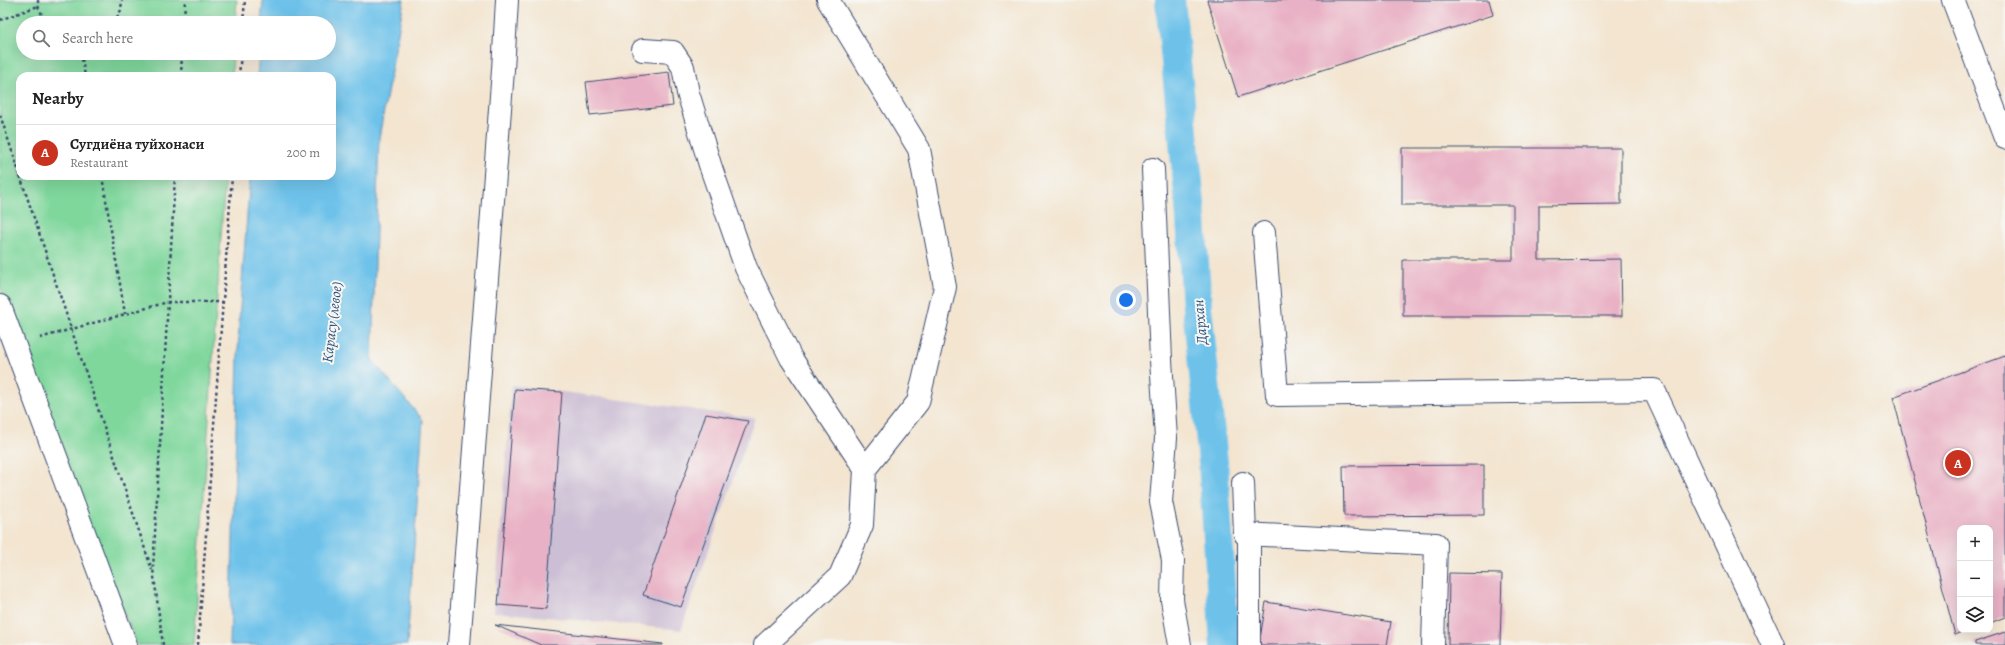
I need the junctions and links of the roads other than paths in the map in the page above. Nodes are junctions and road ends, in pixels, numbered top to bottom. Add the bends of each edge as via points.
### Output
1 (506, 0) edge
2 (828, 0) edge
3 (1953, 0) edge
4 (643, 50) dead end
5 (2005, 138) edge
6 (1153, 168) dead end
7 (1264, 233) dead end
8 (0, 306) edge
9 (865, 469) junction
10 (1243, 483) dead end
11 (1249, 534) junction
12 (126, 645) edge
13 (459, 645) edge
14 (765, 645) edge
15 (1180, 645) edge
16 (1249, 645) edge
17 (1433, 645) edge
18 (1773, 645) edge

1 - 13 street via 503,70
2 - 9 street via 920,149 945,287 918,402
3 - 5 street
4 - 9 street via 673,52 683,67 688,93 711,168 746,268 791,358
6 - 15 street via 1166,438 1161,502 1173,560 1172,600
7 - 18 street via 1277,395 1654,390
8 - 12 street
9 - 14 street via 862,524 840,576
10 - 11 street via 1246,534
11 - 16 street
11 - 17 street via 1436,544

